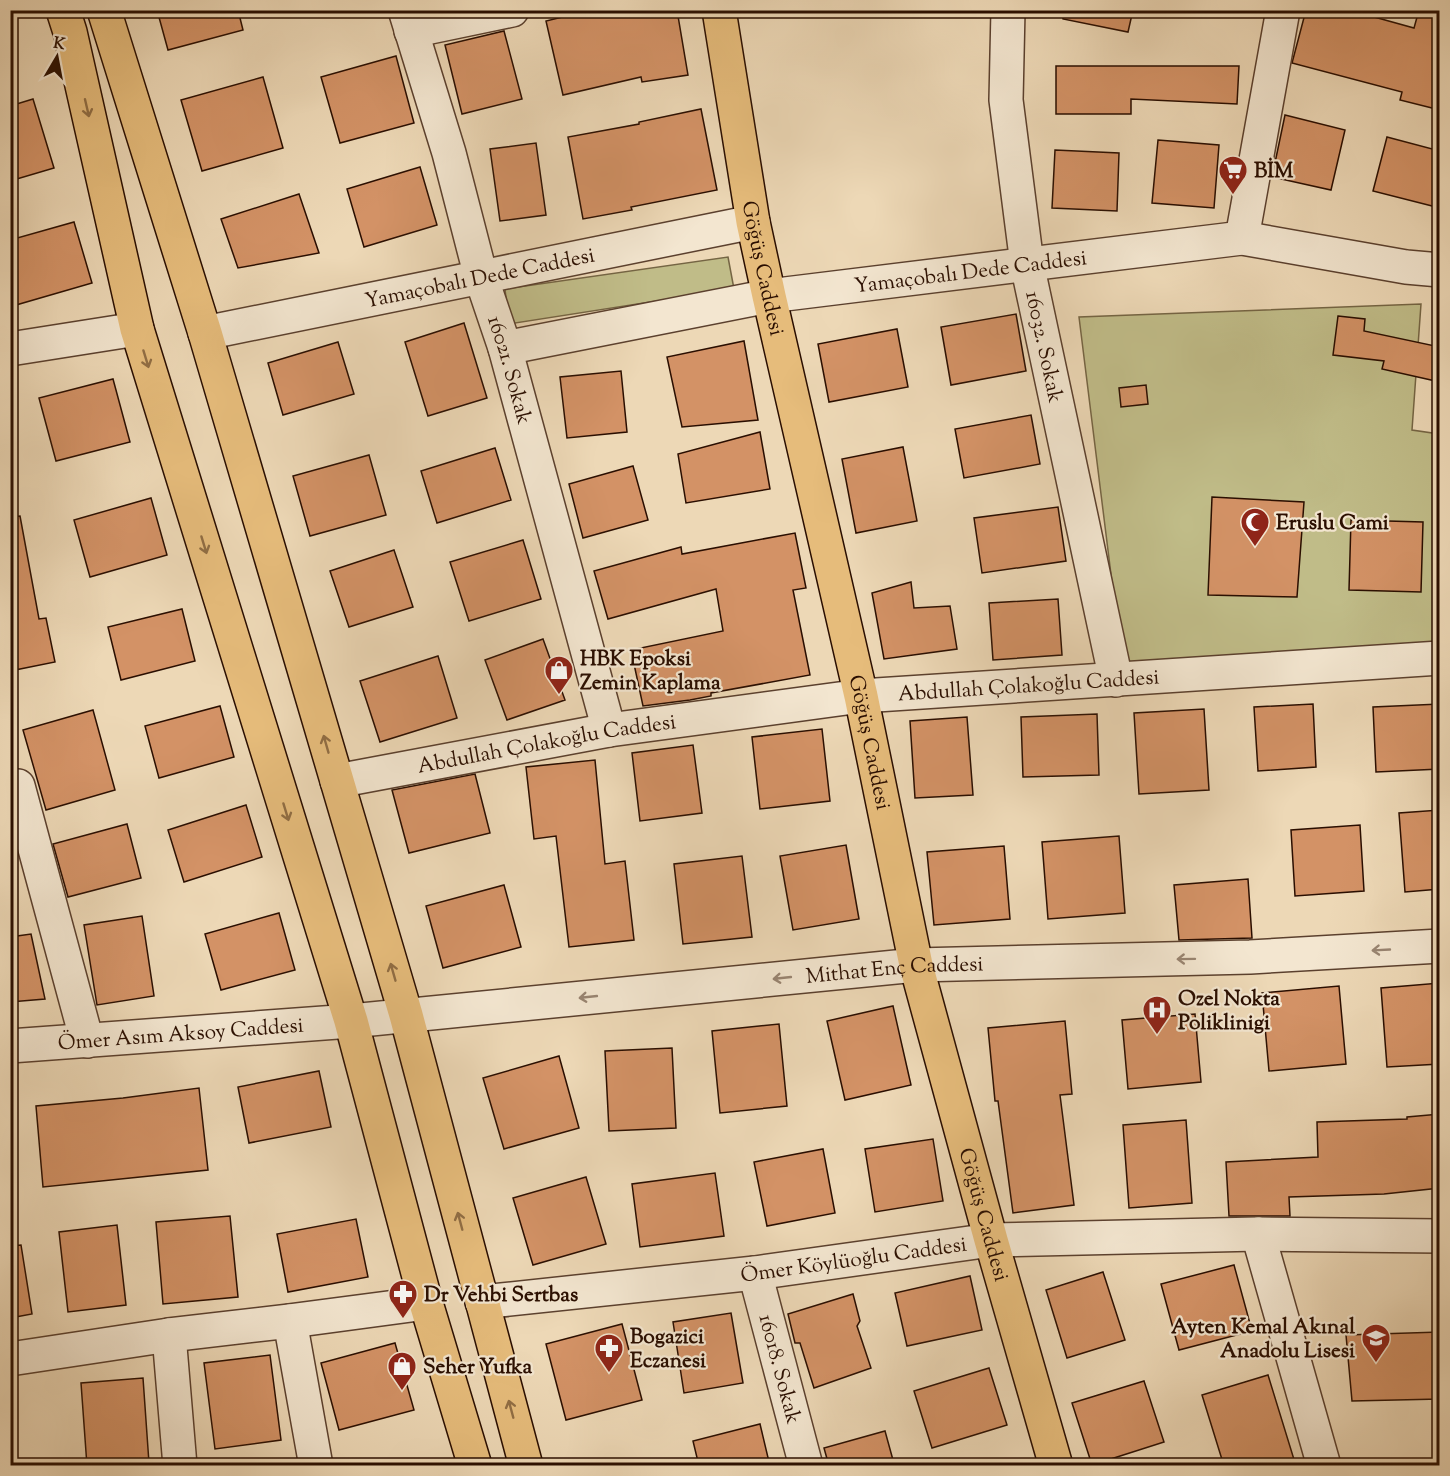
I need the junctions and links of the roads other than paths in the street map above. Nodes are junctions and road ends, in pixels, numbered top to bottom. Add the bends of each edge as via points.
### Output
1 (63, 10) edge
2 (104, 10) edge
3 (512, 10) edge
4 (719, 10) edge
5 (1008, 10) edge
6 (1283, 10) edge
7 (408, 21) edge
8 (753, 222) junction
9 (1242, 238) junction
10 (1027, 264) junction
11 (1440, 270) edge
12 (482, 277) junction
13 (769, 296) junction
14 (136, 328) junction
15 (206, 333) junction
16 (505, 348) junction
17 (10, 349) edge
18 (1440, 658) edge
19 (1116, 680) junction
20 (861, 696) junction
21 (609, 730) junction
22 (337, 781) junction
23 (10, 786) edge
24 (1440, 946) edge
25 (916, 965) junction
26 (406, 1015) junction
27 (351, 1021) junction
28 (87, 1041) junction
29 (10, 1046) edge
30 (1258, 1234) junction
31 (1440, 1236) edge
32 (991, 1240) junction
33 (755, 1273) junction
34 (482, 1302) junction
35 (426, 1303) junction
36 (290, 1321) junction
37 (169, 1335) junction
38 (10, 1359) edge
39 (180, 1466) edge
40 (316, 1466) edge
41 (475, 1466) edge
42 (526, 1466) edge
43 (806, 1466) edge
44 (1056, 1466) edge
45 (1324, 1466) edge

1 -> 14 main road
2 - 15 main road
3 - 7 street
4 - 8 main road, Göğüş Caddesi
5 - 10 street, 16032. Sokak via 1006,100
6 - 9 street
7 - 12 street, 16021. Sokak
8 - 12 street, Yamaçobalı Dede Caddesi
8 - 13 main road, Göğüş Caddesi
9 - 10 street, Yamaçobalı Dede Caddesi
9 - 11 street, Yamaçobalı Dede Caddesi
10 - 13 street, Yamaçobalı Dede Caddesi
10 - 19 street, 16032. Sokak
12 - 15 street, Yamaçobalı Dede Caddesi
12 - 16 street, 16021. Sokak
13 - 16 street, Yamaçobalı Dede Caddesi
13 - 20 main road, Göğüş Caddesi
14 - 17 street
14 -> 27 main road
22 -> 15 main road
16 - 21 street, 16021. Sokak
18 - 19 street, Abdullah Çolakoğlu Caddesi
19 - 20 street, Abdullah Çolakoğlu Caddesi
20 - 21 street, Abdullah Çolakoğlu Caddesi
20 - 25 main road, Göğüş Caddesi
21 - 22 street, Abdullah Çolakoğlu Caddesi
26 -> 22 main road
23 - 28 street via 18,786
24 -> 25 street, Mithat Enç Caddesi via 1250,957
25 -> 26 street, Mithat Enç Caddesi
25 - 32 main road, Göğüş Caddesi
26 - 27 street, Mithat Enç Caddesi
34 -> 26 main road
27 - 28 street, Ömer Asım Aksoy Caddesi
27 - 35 main road
28 - 29 street, Ömer Asım Aksoy Caddesi
30 - 31 street, Ömer Köylüoğlu Caddesi
30 - 32 street, Ömer Köylüoğlu Caddesi
30 - 45 street
32 - 33 street, Ömer Köylüoğlu Caddesi
32 - 44 main road, Göğüş Caddesi
33 - 34 street, Ömer Köylüoğlu Caddesi
33 - 43 street, 16018. Sokak
42 -> 34 main road
35 - 36 street
35 - 41 main road
36 - 37 street
36 - 40 street
37 - 38 street
37 - 39 street

